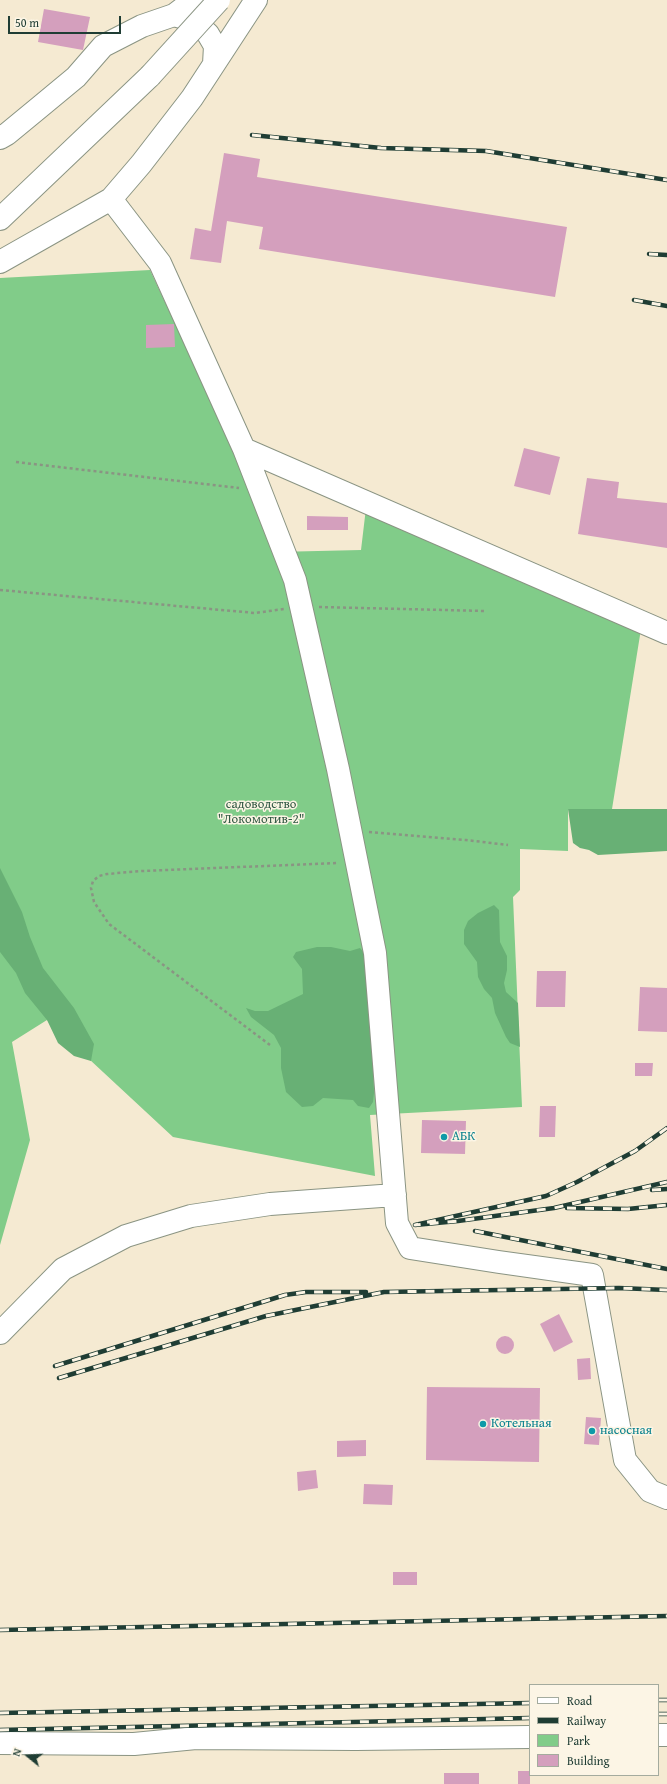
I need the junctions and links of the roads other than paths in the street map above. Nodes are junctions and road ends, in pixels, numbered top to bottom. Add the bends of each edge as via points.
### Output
1 (194, 0) edge
2 (219, 0) edge
3 (256, 0) edge
4 (174, 15) junction
5 (214, 64) junction
6 (0, 138) edge
7 (111, 199) junction
8 (2, 217) edge
9 (0, 262) edge
10 (244, 449) junction
11 (667, 632) edge
12 (395, 1195) junction
13 (0, 1333) edge
14 (667, 1498) edge
15 (529, 1737) edge
16 (0, 1743) edge

1 - 4 street
2 - 8 street, bridge via 150,76
3 - 5 street
4 - 5 street via 194,21 208,34 215,46
4 - 6 street via 142,26 104,46 76,77
5 - 7 street via 192,98
7 - 9 street
7 - 10 street via 160,264
10 - 11 street
10 - 12 street via 295,580 351,831 375,953
12 - 13 street via 262,1205 191,1216 126,1236 63,1269
12 - 14 street via 397,1223 410,1248 592,1274 626,1460 650,1491
15 - 16 street via 196,1738 134,1744

